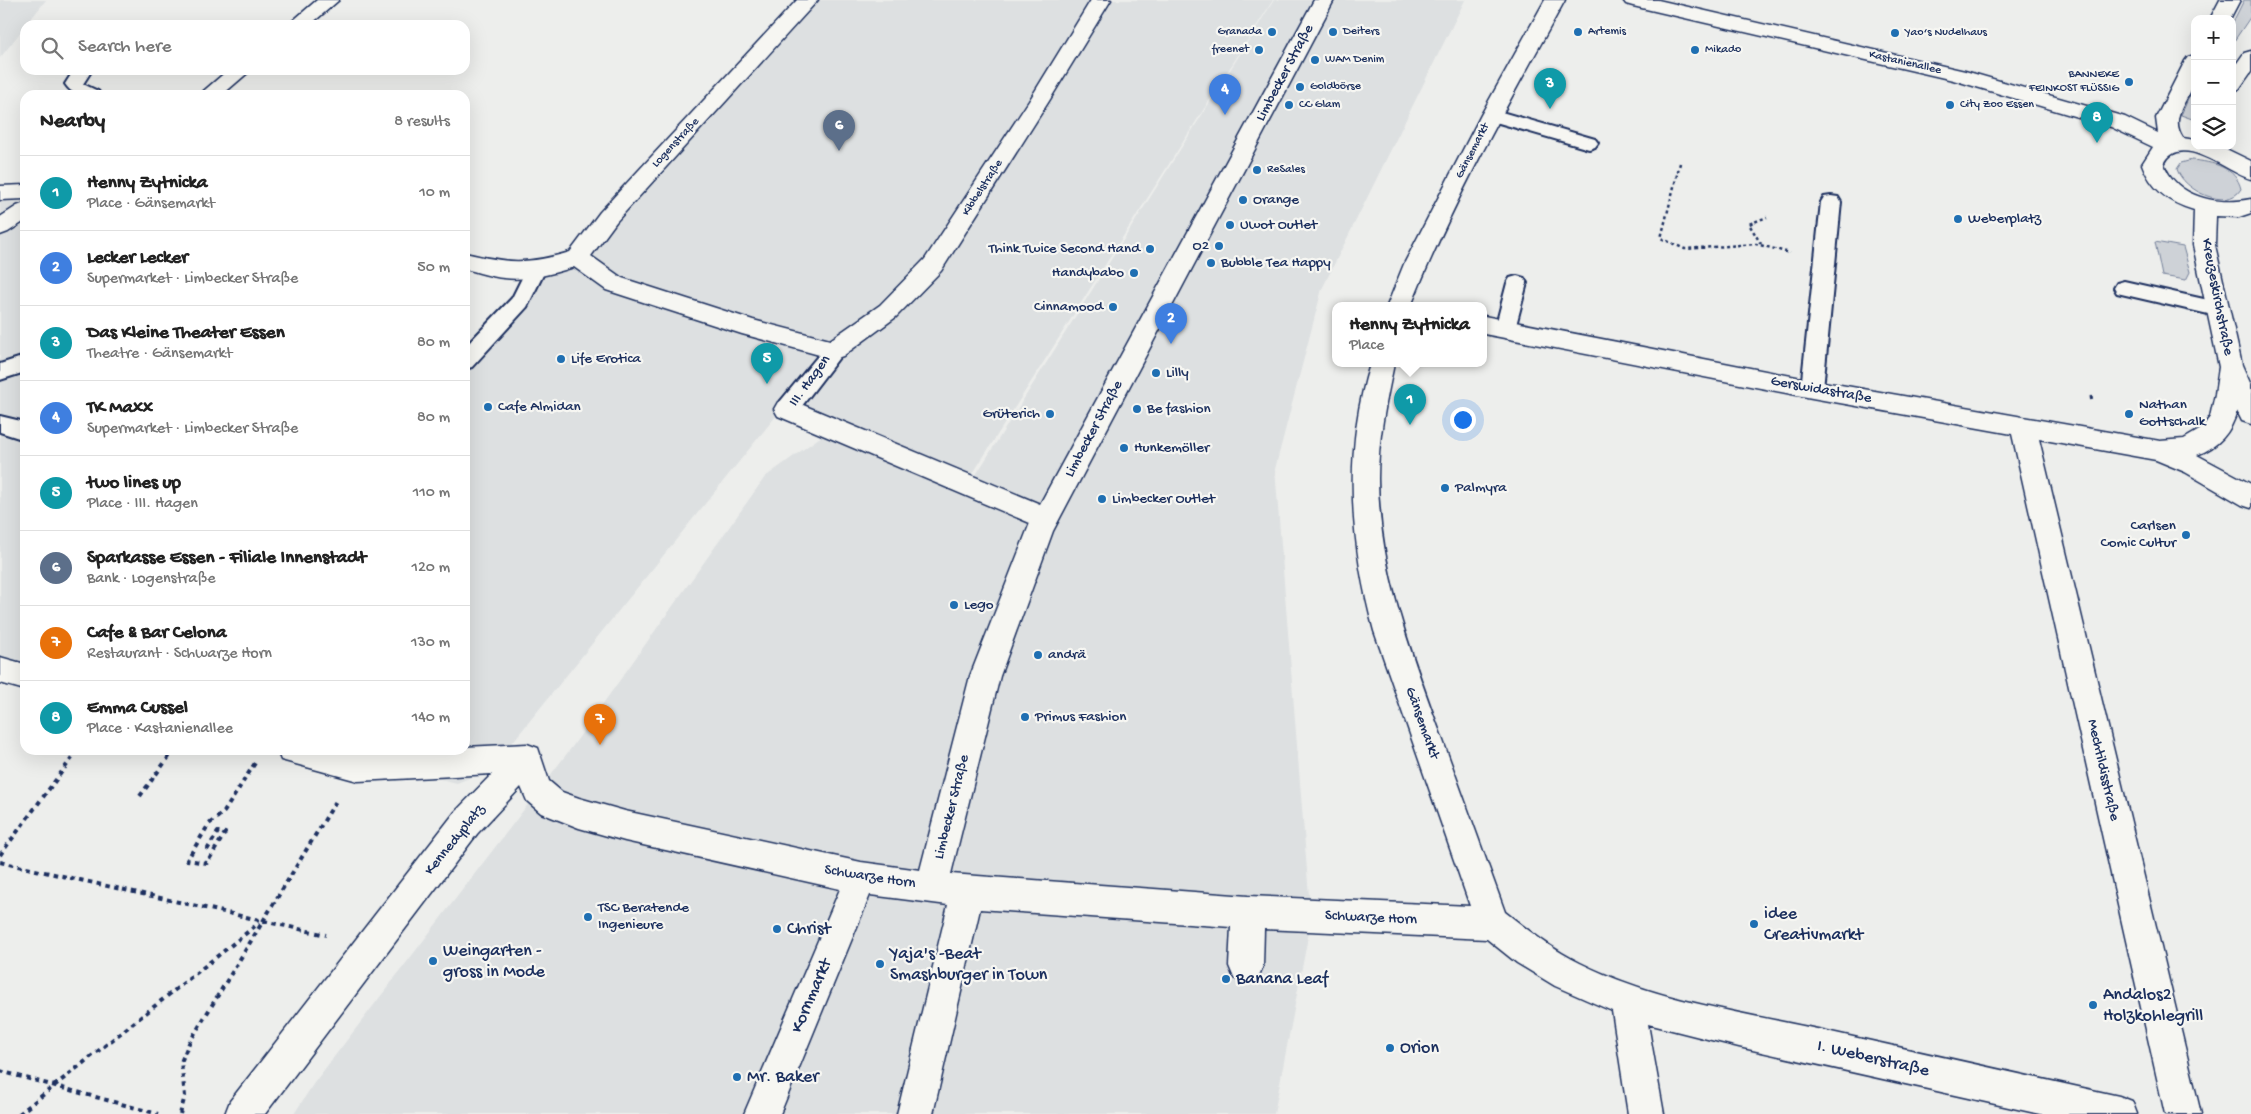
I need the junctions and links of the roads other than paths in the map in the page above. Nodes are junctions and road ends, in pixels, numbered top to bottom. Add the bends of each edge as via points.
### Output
1 (329, 0) edge
2 (808, 0) edge
3 (1101, 0) edge
4 (1324, 0) edge
5 (1554, 0) edge
6 (1633, 0) edge
7 (304, 20) edge
8 (2251, 57) edge
9 (2191, 67) edge
10 (79, 75) edge
11 (235, 75) edge
12 (2240, 79) edge
13 (81, 90) edge
14 (216, 90) edge
15 (1491, 115) junction
16 (1578, 142) dead end
17 (2174, 146) junction
18 (2227, 152) edge
19 (2251, 172) edge
20 (20, 192) edge
21 (0, 193) edge
22 (1831, 202) dead end
23 (2205, 206) junction
24 (2251, 206) edge
25 (20, 214) edge
26 (0, 227) edge
27 (578, 258) junction
28 (470, 262) edge
29 (536, 269) junction
30 (1516, 283) dead end
31 (2124, 288) dead end
32 (1401, 302) edge
33 (2218, 309) junction
34 (1494, 327) edge
35 (834, 350) junction
36 (470, 356) edge
37 (2230, 365) junction
38 (20, 366) edge
39 (1381, 367) edge
40 (0, 372) edge
41 (1812, 389) junction
42 (787, 410) joint
43 (2251, 414) edge
44 (0, 424) edge
45 (2024, 426) junction
46 (20, 430) edge
47 (2160, 451) junction
48 (2251, 497) edge
49 (1046, 518) junction
50 (0, 670) edge
51 (20, 676) edge
52 (313, 755) edge
53 (527, 758) junction
54 (862, 878) junction
55 (932, 887) junction
56 (968, 892) junction
57 (1248, 912) junction
58 (1493, 923) junction
59 (1246, 966) dead end
60 (1627, 1001) junction
61 (252, 1112) edge
62 (762, 1114) edge
63 (915, 1114) edge
64 (1646, 1114) edge
65 (2119, 1114) edge
66 (2183, 1114) edge

1 - 7 street
2 - 27 street, Logenstraße via 608,217
3 - 35 street, Kibbelstraße via 933,265 888,311
4 - 49 street, Limbecker Straße
5 - 15 street, Gänsemarkt
6 - 17 street, Kastanienallee via 1958,75 2118,122
8 - 12 street
9 - 17 street via 2166,118
10 - 13 lane via 74,84
11 - 14 street
15 - 16 lane
15 - 32 street, Gänsemarkt via 1416,264
17 - 18 street, Kastanienallee
17 - 23 street via 2163,149 2154,158 2157,177 2172,191
18 - 19 street, Kastanienallee
20 - 21 street
22 - 41 lane
23 - 24 street via 2229,210
23 - 33 street, Kreuzeskirchstraße via 2204,245
25 - 26 street
27 - 29 street
27 - 35 street, III. Hagen via 614,284
28 - 29 street via 502,270
29 - 36 lane via 520,302
30 - 34 lane
31 - 33 lane
33 - 37 street, Kreuzeskirchstraße
34 - 41 street, Gerswidastraße
35 - 42 lane, III. Hagen
37 - 43 street, Kreuzeskirchstraße
37 - 47 street, Gerswidastraße via 2222,422 2208,437 2188,448
38 - 40 lane
39 - 58 street, Gänsemarkt via 1368,417 1366,441 1368,529 1376,581 1389,630
41 - 45 street, Gerswidastraße
42 - 49 street, III. Hagen
44 - 46 lane
45 - 47 street, Gerswidastraße
45 - 66 street, Mechtildisstraße
47 - 48 street, Gerswidastraße via 2194,465
49 - 55 street, Limbecker Straße via 985,676
50 - 51 street
52 - 53 street via 358,766
53 - 54 street, Schwarze Horn via 538,791 552,803 578,813
53 - 61 street, Kennedyplatz via 466,823 374,943
54 - 55 street, Schwarze Horn
54 - 62 street, Kornmarkt
55 - 56 street, Schwarze Horn
56 - 57 street, Schwarze Horn
56 - 63 street
57 - 58 street, Schwarze Horn
57 - 59 street
58 - 60 street, Gänsemarkt via 1516,944 1554,968
60 - 64 street
60 - 65 street, I. Weberstraße

